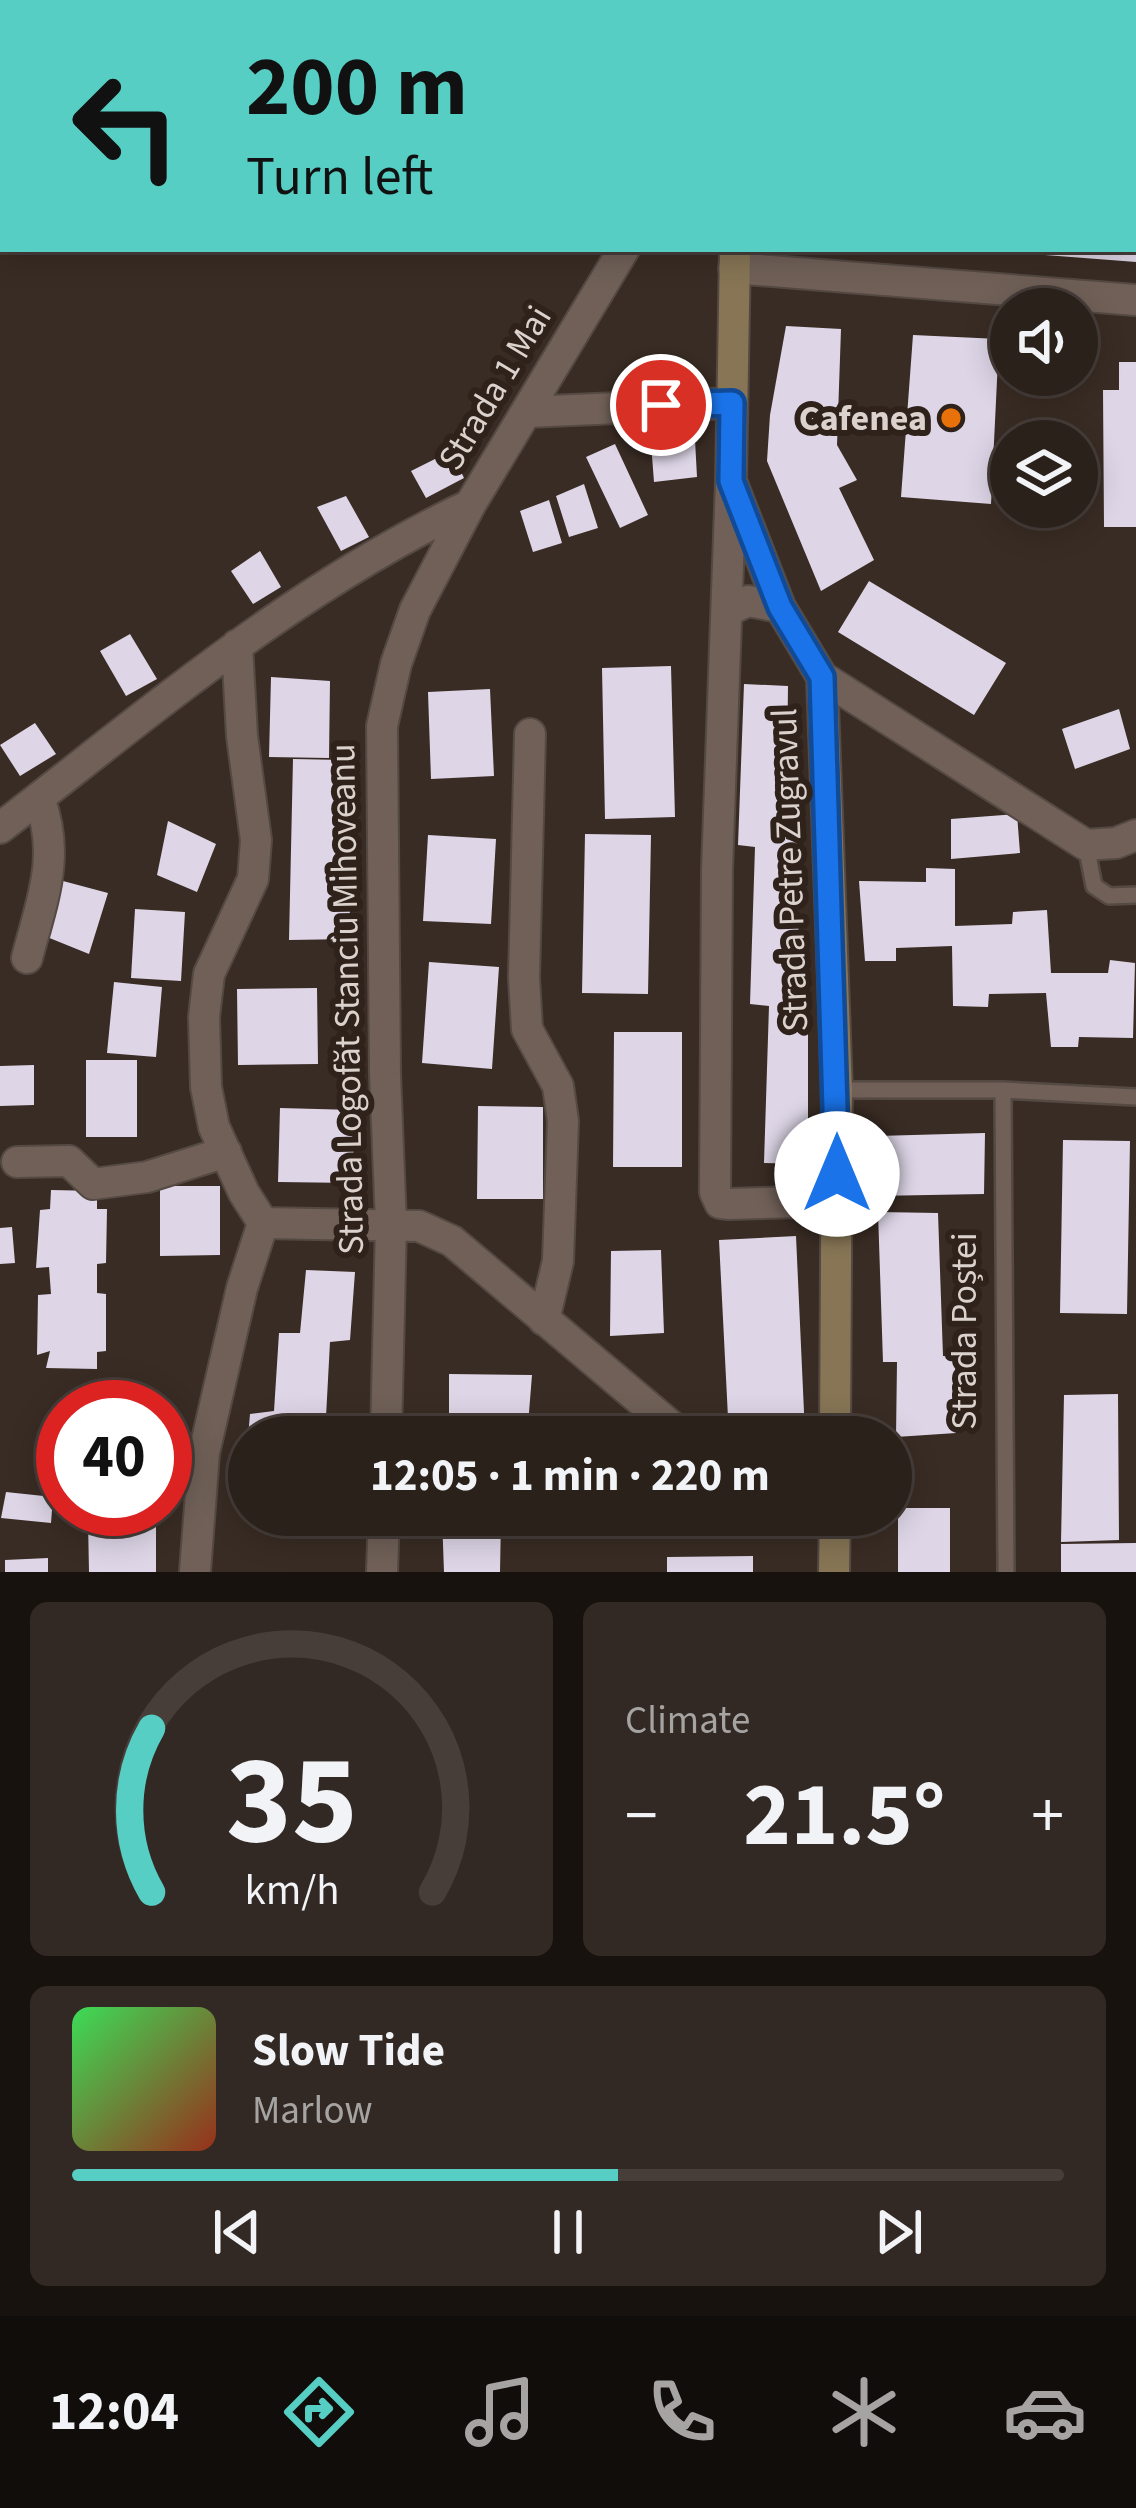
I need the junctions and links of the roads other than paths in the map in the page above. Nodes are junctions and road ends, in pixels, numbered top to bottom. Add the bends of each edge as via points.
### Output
1 (622, 252) edge
2 (735, 259) edge
3 (1136, 300) edge
4 (732, 403) junction
5 (527, 412) junction
6 (731, 481) junction
7 (470, 505) junction
8 (780, 607) junction
9 (727, 611) junction
10 (237, 645) junction
11 (822, 677) junction
12 (530, 734) dead end
13 (40, 797) junction
14 (0, 828) edge
15 (1136, 835) edge
16 (1085, 845) junction
17 (1136, 895) edge
18 (28, 958) dead end
19 (837, 1090) junction
20 (1003, 1090) junction
21 (1136, 1097) edge
22 (226, 1152) junction
23 (17, 1162) dead end
24 (837, 1201) junction
25 (263, 1223) junction
26 (392, 1224) junction
27 (544, 1320) junction
28 (387, 1416) edge
29 (659, 1416) edge
30 (835, 1416) edge
31 (383, 1536) edge
32 (835, 1536) edge
33 (195, 1572) edge
34 (382, 1572) edge
35 (834, 1572) edge
36 (1006, 1572) edge

1 - 5 street, Strada 1 Mai
2 - 3 street
2 - 4 street, Strada Petre Zugravul
4 - 5 street
4 - 6 street, Strada Petre Zugravul
5 - 7 street, Strada 1 Mai
6 - 8 street, Strada Petre Zugravul
6 - 9 street
7 - 10 street via 402,537
7 - 26 street, Strada Logofăt Stanciu Mihoveanu via 416,610 382,726
8 - 9 street via 748,601
8 - 11 street, Strada Petre Zugravul
9 - 24 street via 715,1192 729,1204
10 - 13 street
10 - 22 street via 253,879 209,974 204,1017 206,1088
11 - 16 street
11 - 19 street, Strada Petre Zugravul
12 - 27 street via 527,1029 557,1086 563,1120 559,1261
13 - 14 street
13 - 18 street via 51,830 50,869
15 - 16 street
16 - 17 lane via 1094,886 1109,896
19 - 20 lane
19 - 24 street, Strada Petre Zugravul
20 - 21 lane
20 - 36 lane, Strada Poștei
22 - 23 street via 147,1178 93,1184 69,1162
22 - 25 street
24 - 30 street, Strada Petre Zugravul
25 - 26 street
25 - 33 street via 204,1453
26 - 27 street via 452,1241
26 - 28 street, Strada Logofăt Stanciu Mihoveanu
27 - 29 street
31 - 34 street
32 - 35 street

